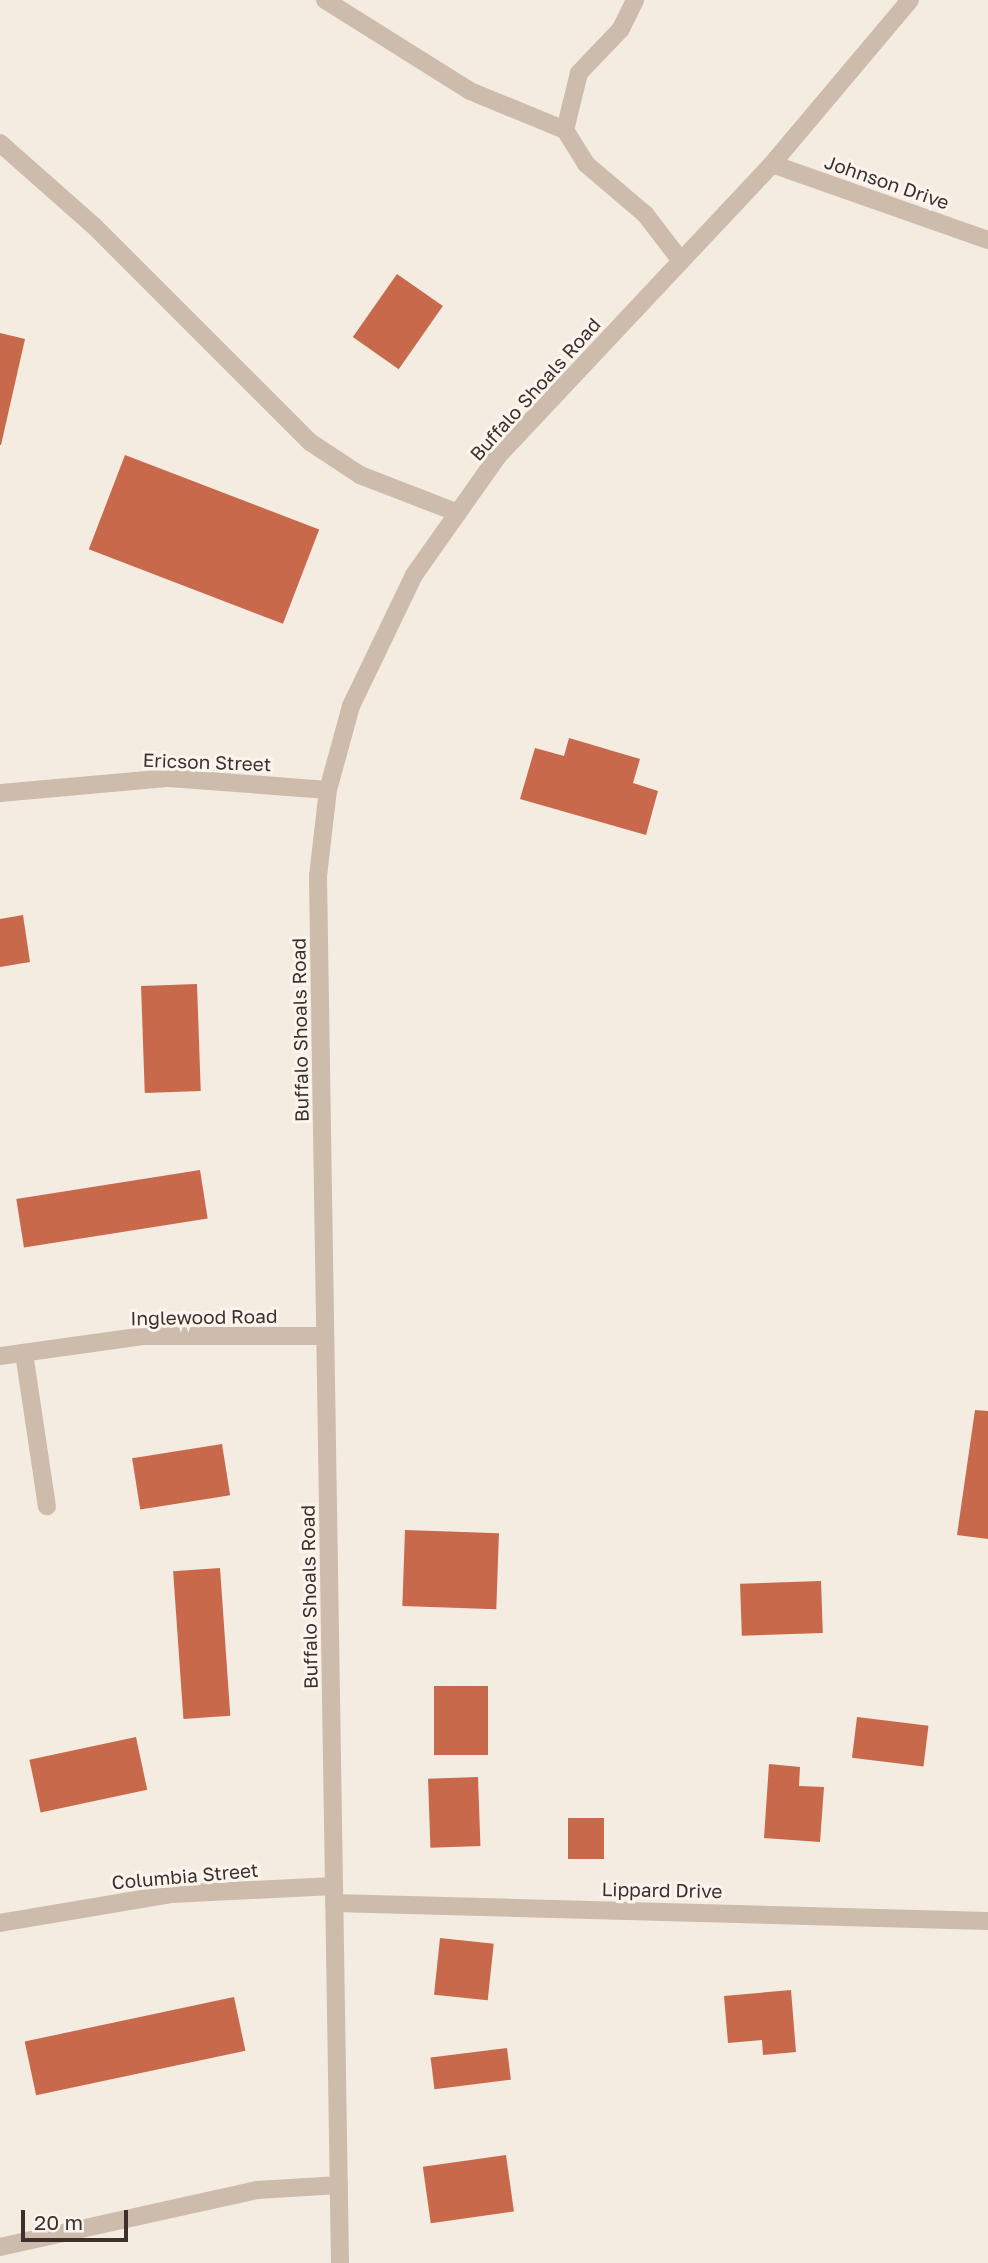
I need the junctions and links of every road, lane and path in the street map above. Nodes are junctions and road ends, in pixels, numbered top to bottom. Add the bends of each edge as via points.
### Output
1 (325, 0) edge
2 (635, 0) edge
3 (909, 0) edge
4 (565, 130) junction
5 (0, 143) edge
6 (772, 164) junction
7 (988, 240) edge
8 (681, 261) junction
9 (458, 513) junction
10 (328, 790) junction
11 (0, 793) edge
12 (326, 1336) junction
13 (24, 1353) junction
14 (0, 1356) edge
15 (47, 1506) dead end
16 (334, 1895) junction
17 (988, 1922) edge
18 (0, 1923) edge
19 (339, 2185) junction
20 (0, 2247) edge
21 (340, 2263) edge

1 - 4 street via 470,91
2 - 4 street via 621,29 579,73
3 - 6 street, Buffalo Shoals Road
4 - 8 street via 586,164 645,214
5 - 9 street via 96,228 310,442 360,475
6 - 7 street, Johnson Drive
6 - 8 street, Buffalo Shoals Road
8 - 9 street, Buffalo Shoals Road via 498,456
9 - 10 street, Buffalo Shoals Road via 414,575 351,706
10 - 11 street, Ericson Street via 169,778
10 - 12 street, Buffalo Shoals Road via 318,876
12 - 13 street, Inglewood Road via 145,1336
12 - 16 street, Buffalo Shoals Road
13 - 14 street, Inglewood Road
13 - 15 street
16 - 17 street, Lippard Drive
16 - 18 street, Columbia Street via 171,1894
16 - 19 street, Buffalo Shoals Road
19 - 20 street via 257,2190
19 - 21 street, Buffalo Shoals Road

